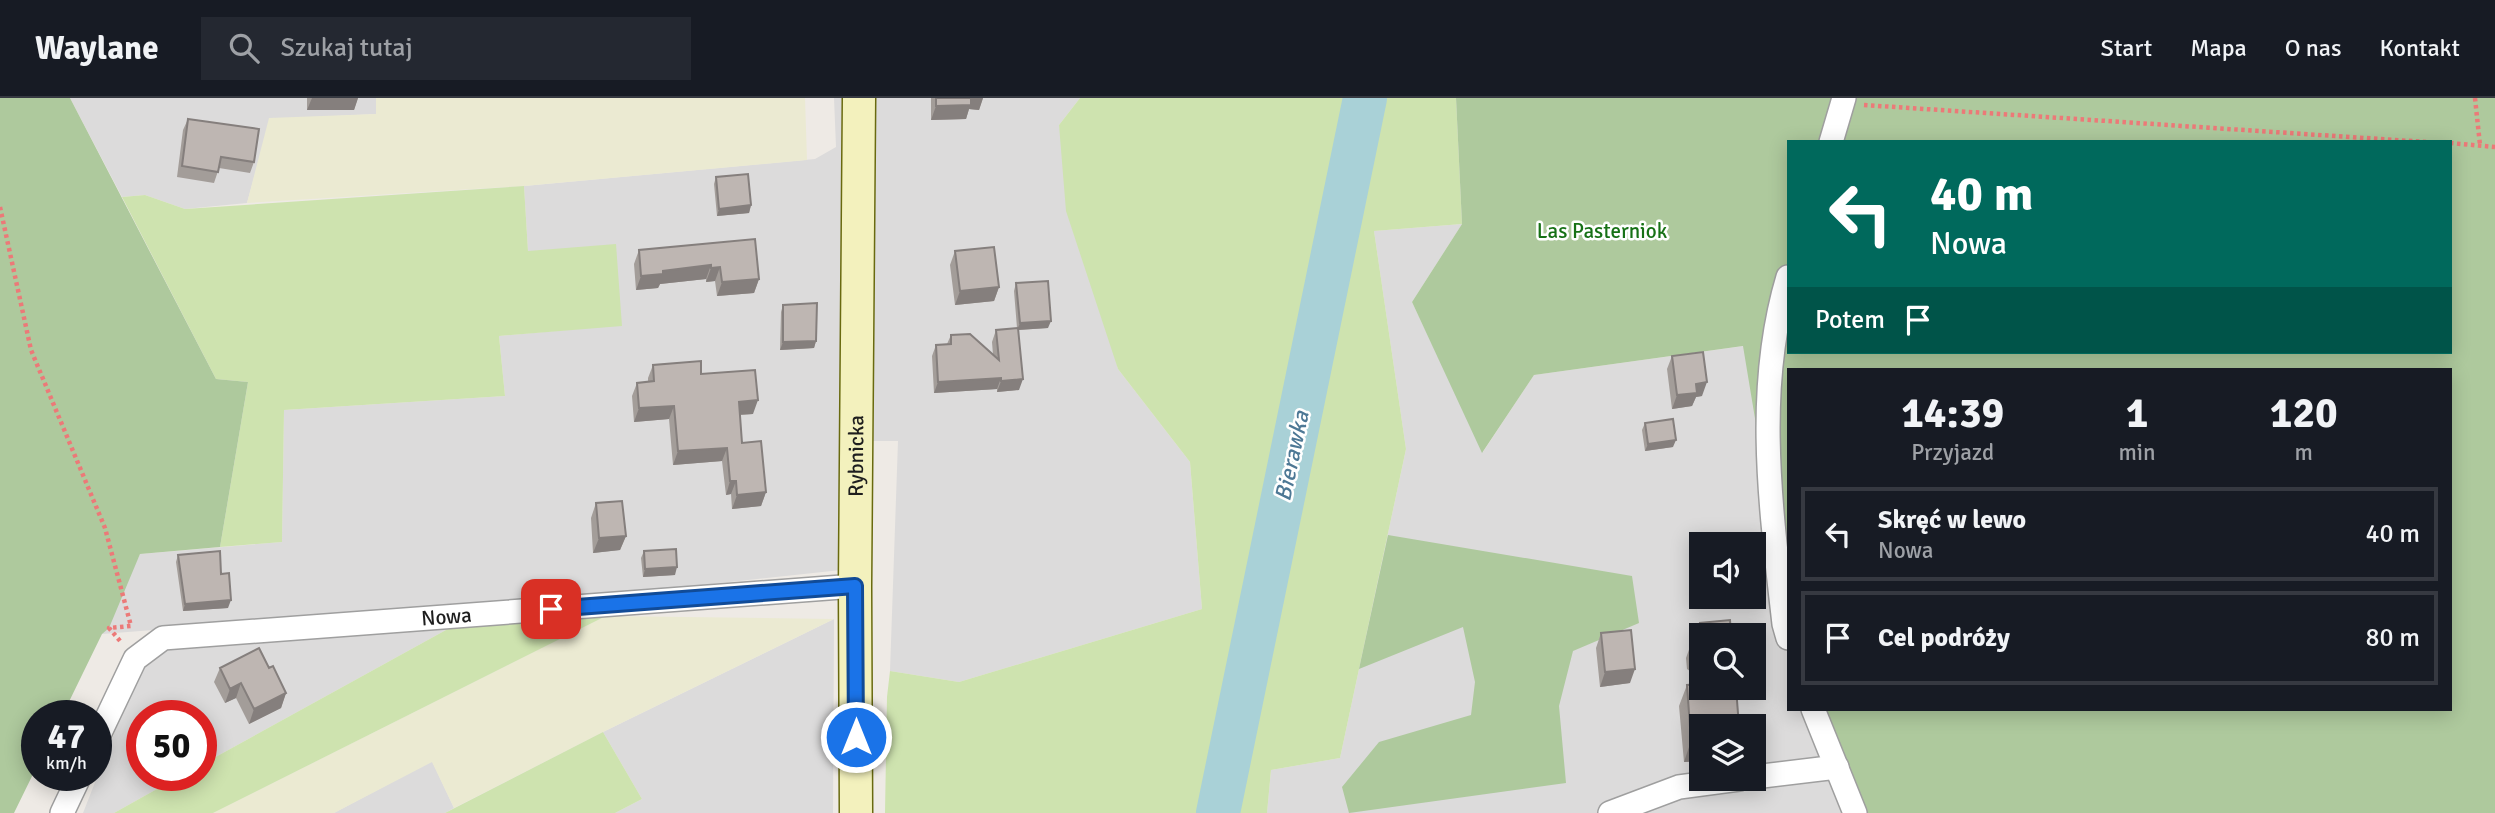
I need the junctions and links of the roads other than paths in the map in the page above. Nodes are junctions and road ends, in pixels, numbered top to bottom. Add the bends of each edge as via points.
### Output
1 (859, 98) edge
2 (1843, 101) edge
3 (1831, 140) edge
4 (1787, 281) edge
5 (855, 586) junction
6 (1787, 634) edge
7 (112, 707) edge
8 (1814, 711) edge
9 (1837, 767) junction
10 (1766, 776) edge
11 (1689, 786) edge
12 (72, 791) edge
13 (62, 813) edge
14 (856, 813) edge
15 (1610, 813) edge
16 (1855, 813) edge

1 - 5 main road, Rybnicka
2 - 3 street
4 - 6 street via 1773,341 1768,400 1773,527
5 - 7 street, Nowa via 163,638 135,659
5 - 14 main road, Rybnicka
8 - 9 street
9 - 10 street
9 - 16 street
11 - 15 street
12 - 13 street

